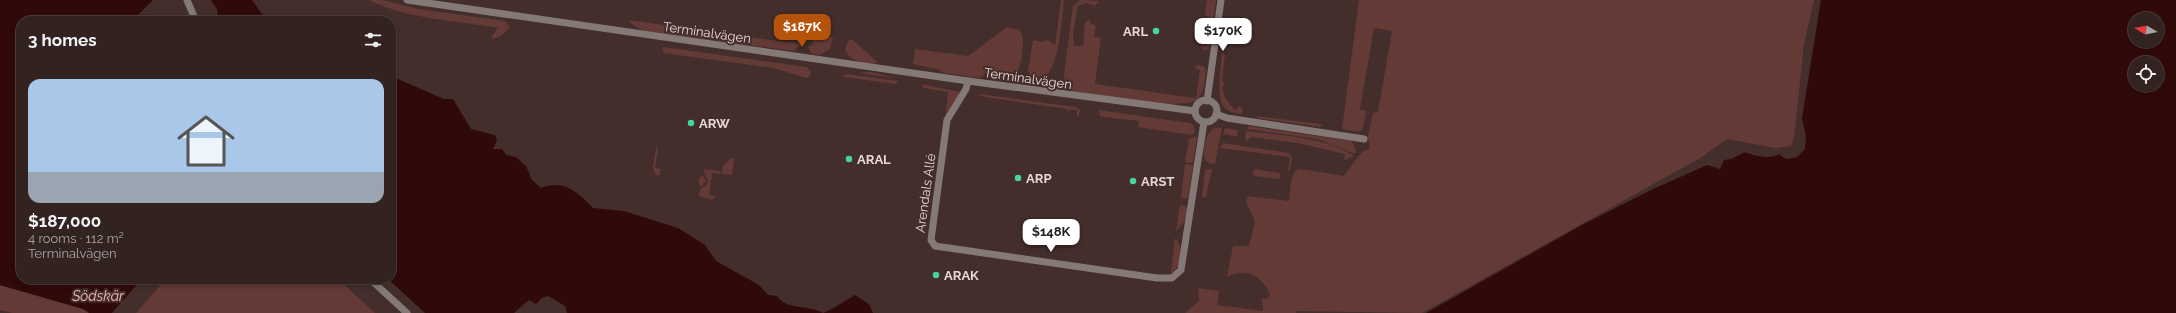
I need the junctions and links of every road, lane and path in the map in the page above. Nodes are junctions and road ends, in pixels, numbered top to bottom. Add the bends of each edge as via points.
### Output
1 (188, 0) edge
2 (407, 0) edge
3 (1221, 0) edge
4 (194, 16) edge
5 (968, 81) junction
6 (1207, 101) junction
7 (1195, 112) junction
8 (1216, 114) junction
9 (1204, 122) junction
10 (1364, 139) dead end
11 (375, 284) edge
12 (407, 313) edge

1 - 4 street
2 - 5 street, Terminalvägen
3 - 6 street
5 - 7 street, Terminalvägen
5 - 9 street, Arendals Allé via 948,120 930,240 935,246 1157,278 1172,278 1181,270
6 - 7 street via 1198,104
6 - 8 street via 1215,105
7 - 9 street
8 - 9 street via 1211,120
8 - 10 street via 1227,118
11 - 12 street

